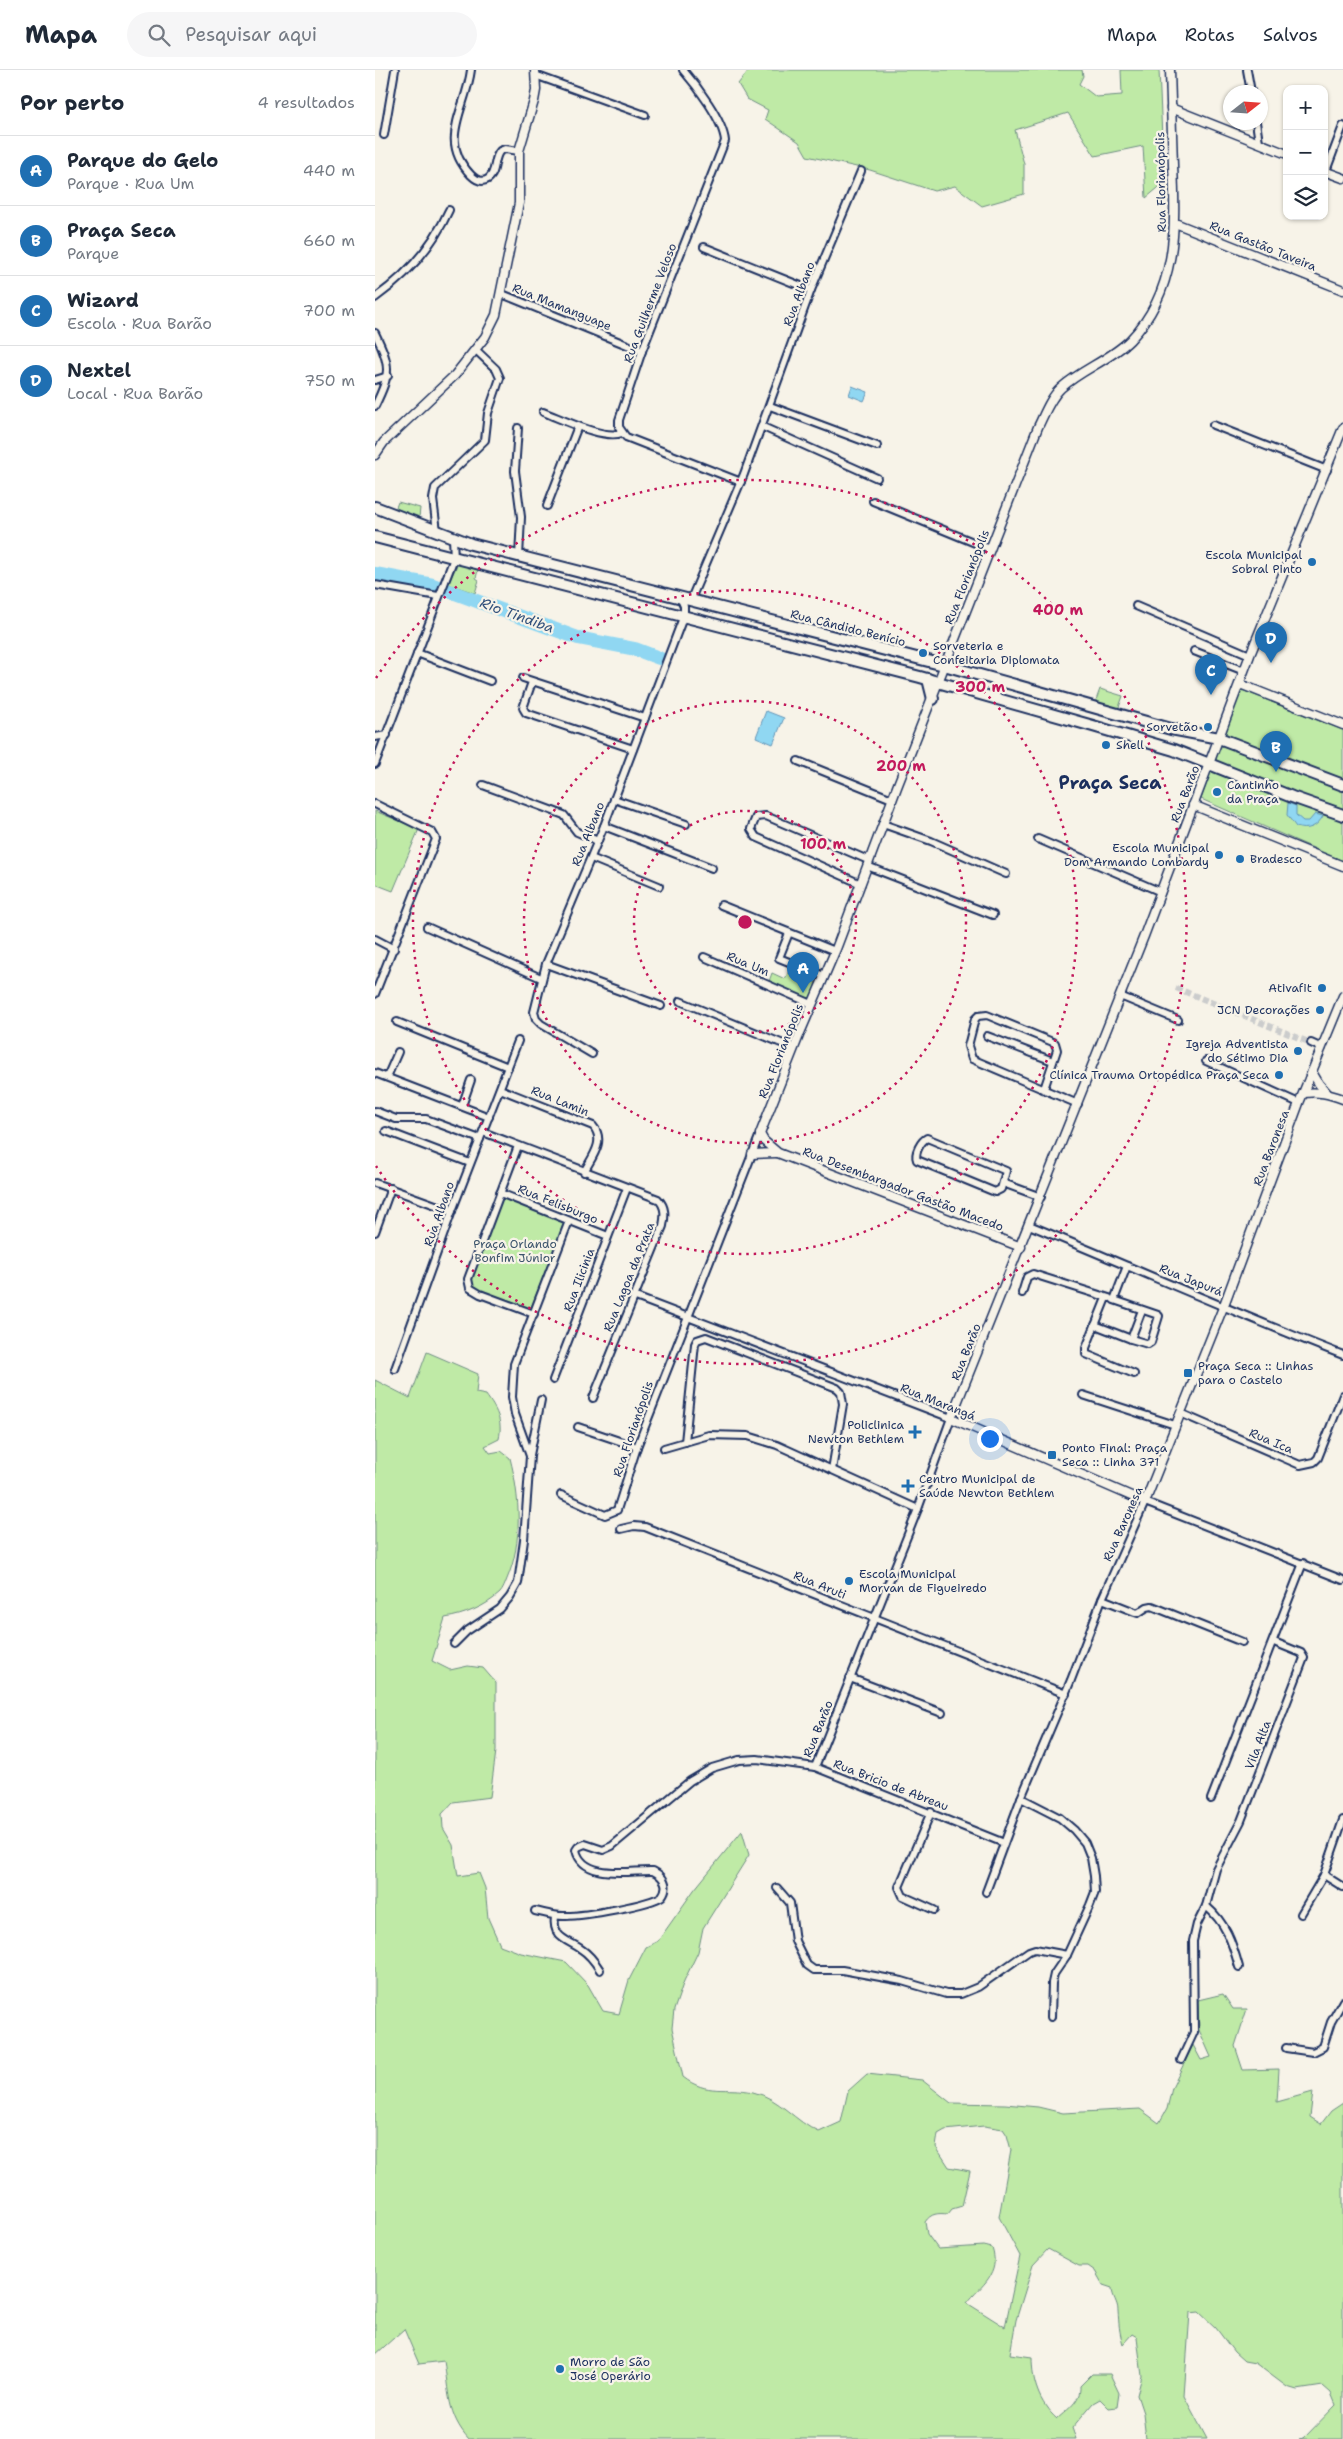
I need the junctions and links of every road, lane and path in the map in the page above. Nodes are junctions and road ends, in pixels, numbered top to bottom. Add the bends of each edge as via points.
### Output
1 (395, 70) edge
2 (471, 70) edge
3 (683, 70) edge
4 (1170, 70) edge
5 (1247, 70) edge
6 (535, 72) edge
7 (1250, 85) edge
8 (1171, 108) junction
9 (645, 115) dead end
10 (1343, 126) edge
11 (1257, 130) edge
12 (384, 135) dead end
13 (1259, 142) junction
14 (519, 151) junction
15 (1283, 152) edge
16 (1328, 164) edge
17 (861, 171) dead end
18 (1328, 172) edge
19 (1343, 178) edge
20 (449, 210) dead end
21 (1175, 223) junction
22 (704, 247) dead end
23 (811, 290) junction
24 (1343, 290) edge
25 (502, 294) junction
26 (375, 298) edge
27 (375, 333) edge
28 (476, 350) junction
29 (642, 351) junction
30 (388, 376) junction
31 (375, 380) edge
32 (375, 406) edge
33 (770, 406) junction
34 (543, 412) dead end
35 (1213, 425) dead end
36 (578, 426) junction
37 (763, 427) junction
38 (518, 428) dead end
39 (1343, 428) edge
40 (622, 433) junction
41 (877, 446) dead end
42 (376, 448) edge
43 (1327, 470) junction
44 (877, 478) dead end
45 (741, 482) junction
46 (873, 502) dead end
47 (547, 506) dead end
48 (375, 507) edge
49 (437, 531) junction
50 (375, 537) edge
51 (453, 538) junction
52 (989, 550) junction
53 (519, 557) junction
54 (454, 558) junction
55 (375, 585) edge
56 (439, 594) junction
57 (679, 596) junction
58 (691, 599) junction
59 (1137, 606) dead end
60 (684, 615) junction
61 (1194, 651) dead end
62 (417, 653) junction
63 (1251, 655) junction
64 (945, 665) junction
65 (1244, 671) junction
66 (523, 678) dead end
67 (928, 679) junction
68 (490, 681) dead end
69 (532, 682) junction
70 (938, 682) junction
71 (1239, 684) junction
72 (933, 698) junction
73 (645, 718) junction
74 (1343, 725) edge
75 (387, 736) junction
76 (375, 737) edge
77 (1219, 738) junction
78 (633, 749) junction
79 (797, 761) dead end
80 (375, 764) edge
81 (1208, 765) junction
82 (483, 785) dead end
83 (1343, 785) edge
84 (614, 798) junction
85 (892, 799) junction
86 (375, 804) edge
87 (1193, 805) junction
88 (1343, 815) edge
89 (686, 824) dead end
90 (883, 824) junction
91 (604, 826) junction
92 (1038, 839) dead end
93 (597, 841) junction
94 (591, 858) junction
95 (867, 863) junction
96 (1343, 866) edge
97 (712, 868) dead end
98 (1006, 874) dead end
99 (861, 884) junction
100 (659, 886) dead end
101 (1161, 892) junction
102 (721, 904) dead end
103 (993, 915) dead end
104 (427, 927) dead end
105 (789, 932) junction
106 (375, 939) edge
107 (394, 950) junction
108 (835, 951) junction
109 (704, 957) dead end
110 (547, 964) junction
111 (823, 976) junction
112 (541, 978) junction
113 (375, 994) edge
114 (1120, 996) junction
115 (1343, 996) edge
116 (680, 1001) dead end
117 (812, 1004) junction
118 (661, 1006) dead end
119 (1178, 1020) dead end
120 (397, 1022) dead end
121 (987, 1036) dead end
122 (518, 1041) dead end
123 (1311, 1043) tunnel mouth
124 (793, 1048) junction
125 (1322, 1048) junction
126 (398, 1052) dead end
127 (592, 1054) dead end
128 (1053, 1061) junction
129 (1206, 1061) dead end
130 (509, 1067) junction
131 (1312, 1072) junction
132 (375, 1073) edge
133 (387, 1077) junction
134 (471, 1080) dead end
135 (500, 1089) junction
136 (1044, 1089) junction
137 (1303, 1093) junction
138 (1328, 1093) junction
139 (1343, 1099) edge
140 (1299, 1103) junction
141 (1078, 1104) junction
142 (462, 1106) junction
143 (375, 1111) edge
144 (489, 1117) junction
145 (386, 1131) dead end
146 (483, 1132) junction
147 (760, 1134) junction
148 (480, 1138) junction
149 (518, 1146) junction
150 (778, 1153) junction
151 (752, 1154) junction
152 (470, 1163) junction
153 (584, 1172) junction
154 (375, 1182) edge
155 (1003, 1183) junction
156 (391, 1188) junction
157 (627, 1188) junction
158 (500, 1193) junction
159 (1041, 1197) junction
160 (452, 1211) junction
161 (569, 1221) junction
162 (1029, 1226) junction
163 (375, 1232) edge
164 (608, 1236) junction
165 (1021, 1247) junction
166 (1127, 1266) junction
167 (1022, 1293) dead end
168 (633, 1296) junction
169 (1110, 1299) junction
170 (1224, 1305) junction
171 (1142, 1310) junction
172 (534, 1314) junction
173 (687, 1317) junction
174 (1095, 1325) junction
175 (1131, 1339) junction
176 (1343, 1355) edge
177 (395, 1369) dead end
178 (1134, 1374) dead end
179 (553, 1380) dead end
180 (1083, 1394) dead end
181 (1343, 1395) edge
182 (593, 1398) dead end
183 (541, 1400) dead end
184 (1179, 1413) junction
185 (951, 1418) junction
186 (1175, 1425) junction
187 (577, 1426) dead end
188 (685, 1442) junction
189 (637, 1447) junction
190 (664, 1448) dead end
191 (530, 1456) junction
192 (831, 1470) junction
193 (561, 1495) dead end
194 (1145, 1502) junction
195 (918, 1509) junction
196 (621, 1529) dead end
197 (1303, 1564) junction
198 (1343, 1580) edge
199 (1102, 1599) junction
200 (873, 1618) junction
201 (1242, 1642) dead end
202 (1274, 1642) junction
203 (454, 1644) dead end
204 (850, 1678) junction
205 (1066, 1694) junction
206 (942, 1713) dead end
207 (815, 1767) junction
208 (1021, 1798) junction
209 (1211, 1799) dead end
210 (931, 1812) junction
211 (1343, 1820) edge
212 (1004, 1843) junction
213 (1323, 1875) junction
214 (1343, 1886) edge
215 (777, 1888) dead end
216 (986, 1892) dead end
217 (1206, 1906) junction
218 (934, 1910) dead end
219 (535, 1911) dead end
220 (1301, 1914) dead end
221 (555, 1916) junction
222 (1067, 1956) junction
223 (1239, 1967) dead end
224 (600, 1970) dead end
225 (1343, 2001) edge
226 (1051, 2017) dead end
227 (1286, 2048) dead end
228 (1181, 2060) dead end

1 - 12 street
2 - 14 street via 453,130 455,150 463,167 481,181 492,175 500,151
3 - 29 street, Rua Guilherme Veloso via 717,119 725,141
4 - 8 street, Rua Florianópolis
5 - 7 street
6 - 9 street
6 - 14 street via 534,101
8 - 13 street
8 - 21 street, Rua Florianópolis
10 - 16 street
11 - 13 street
13 - 15 street
14 - 25 street via 519,203
17 - 23 street, Rua Albano
18 - 19 street
20 - 26 street via 423,254
21 - 24 street, Rua Gastão Taveira
21 - 52 street, Rua Florianópolis via 1167,280 1149,317 1124,346 1076,376 1061,388 1052,401 1038,427
22 - 23 street
23 - 33 street, Rua Albano
25 - 28 street via 496,315
25 - 29 street, Rua Mamanguape
27 - 30 street via 387,361
28 - 42 street via 435,395
28 - 49 street via 496,369 499,385 491,402 485,440 435,488 433,499
29 - 40 street, Rua Guilherme Veloso via 619,420
30 - 31 street
30 - 32 street
33 - 37 street, Rua Albano
33 - 41 street
34 - 36 street
35 - 43 street
36 - 40 street via 612,436
36 - 47 street
37 - 44 street
37 - 45 street, Rua Albano
38 - 53 street via 515,471 521,517
39 - 43 street, Rua Barão
40 - 45 street
43 - 63 street, Rua Barão
45 - 58 street, Rua Albano
46 - 52 street
48 - 49 main road, Rua Cândido Benício
49 - 51 main road, Rua Cândido Benício
50 - 54 main road
51 - 53 main road, Rua Cândido Benício
51 - 54 street
52 - 64 street, Rua Florianópolis
53 - 57 main road, Rua Cândido Benício
54 - 56 street
54 - 60 main road
55 - 56 street
56 - 62 street
57 - 58 main road, Rua Cândido Benício
57 - 60 street
58 - 64 main road, Rua Cândido Benício
59 - 63 street
60 - 67 main road
60 - 73 street, Rua Albano
61 - 65 street
62 - 68 street
62 - 75 street
63 - 65 street, Rua Barão
64 - 70 street, Rua Florianópolis
64 - 77 main road, Rua Cândido Benício via 1171,729
65 - 71 street, Rua Barão
66 - 69 street
67 - 70 main road
67 - 72 main road
69 - 73 street
69 - 78 street via 523,708 526,713
70 - 72 street, Rua Florianópolis
70 - 81 main road via 1152,743
71 - 74 street
71 - 77 street, Rua Barão
72 - 85 street, Rua Florianópolis
73 - 78 street, Rua Albano
75 - 76 street
75 - 80 street
77 - 81 street, Rua Barão
77 - 83 main road, Rua Cândido Benício
78 - 84 street, Rua Albano
79 - 85 street
81 - 87 street, Rua Barão
81 - 88 main road
82 - 93 street via 564,816 577,832
84 - 89 street
84 - 91 street, Rua Albano
85 - 90 street, Rua Florianópolis
86 - 107 street via 432,832 436,839
87 - 96 street
87 - 101 street, Rua Barão
90 - 95 street, Rua Florianópolis
90 - 98 street
91 - 93 street, Rua Albano
91 - 97 street
92 - 101 street
93 - 94 street, Rua Albano
94 - 100 street
94 - 110 street, Rua Albano
95 - 99 street, Rua Florianópolis
95 - 99 street via 766,816 756,818 751,829 756,837
95 - 103 street
99 - 108 street, Rua Florianópolis
101 - 114 street, Rua Barão
102 - 105 street
104 - 112 street
105 - 108 street
105 - 111 street via 779,958
106 - 107 street
107 - 113 street
108 - 111 street, Rua Florianópolis
109 - 117 street, Rua Um
110 - 112 street, Rua Albano
110 - 118 street
111 - 117 street, Rua Florianópolis
112 - 127 street, Rua Albano via 534,1012 536,1019
114 - 119 street
114 - 141 street, Rua Barão
115 - 125 street, Rua Baronesa
116 - 124 street
117 - 124 street, Rua Florianópolis
120 - 130 street
121 - 128 street
122 - 130 street, Rua Albano
123 - 125 street
124 - 147 street, Rua Florianópolis
125 - 131 street, Rua Baronesa
126 - 133 street
128 - 136 street
128 - 136 street via 1057,1050 1055,1043 987,1016 975,1019 968,1046 972,1059
129 - 140 street
130 - 135 street, Rua Albano
131 - 137 street, Rua Baronesa
131 - 138 street
132 - 133 street
133 - 142 street
134 - 142 street
135 - 144 street, Rua Albano
135 - 153 street, Rua Lamin via 593,1126 599,1141
136 - 141 street
137 - 138 street
137 - 140 street, Rua Baronesa
138 - 139 street
140 - 170 street, Rua Baronesa
141 - 159 street, Rua Barão
142 - 144 street
143 - 148 street via 396,1119 426,1119
144 - 146 street, Rua Albano
145 - 152 street
146 - 148 street, Rua Albano
146 - 149 street, Rua Lagoa da Prata
147 - 150 street, Rua Desembargador Gastão Macedo
147 - 151 street, Rua Florianópolis
148 - 152 street, Rua Albano
149 - 153 street, Rua Lagoa da Prata
149 - 158 street
150 - 151 street, Rua Desembargador Gastão Macedo
150 - 165 street, Rua Desembargador Gastão Macedo
151 - 173 street, Rua Florianópolis
152 - 160 street, Rua Albano
153 - 157 street, Rua Lagoa da Prata
154 - 156 street
155 - 155 street via 1007,1174 1005,1170 927,1138 916,1155 917,1160 995,1192 1000,1191
155 - 159 street
156 - 160 street
156 - 163 street
157 - 164 street, Rua Ilicinia
157 - 168 street, Rua Lagoa da Prata via 658,1200 665,1218
158 - 161 street, Rua Felisburgo
158 - 172 street via 469,1272 468,1283 479,1294
159 - 162 street, Rua Barão
160 - 177 street, Rua Albano
161 - 164 street, Rua Felisburgo
161 - 172 street
162 - 165 street, Rua Barão
162 - 166 street, Rua Japurá
164 - 179 street, Rua Ilicinia
165 - 185 street, Rua Barão
166 - 169 street
166 - 170 street, Rua Japurá
167 - 169 street via 1027,1277 1033,1274
168 - 173 street, Rua Marangá
168 - 182 street, Rua Lagoa da Prata
169 - 171 street
169 - 174 street
170 - 176 street, Rua Japurá
170 - 184 street, Rua Baronesa
171 - 175 street
171 - 175 street via 1159,1317 1151,1342
172 - 191 street via 514,1364 512,1381 515,1414
173 - 185 street, Rua Marangá
173 - 189 street, Rua Florianópolis
174 - 175 street
174 - 178 street via 1086,1354
180 - 186 street
181 - 184 street, Rua Ica via 1318,1458 1308,1465 1300,1465
183 - 191 street
184 - 186 street, Rua Baronesa
185 - 194 street, Rua Marangá
185 - 195 street, Rua Barão
186 - 194 street, Rua Baronesa
187 - 189 street
188 - 190 street
188 - 192 street via 709,1435 748,1436 777,1445
188 - 192 street via 695,1344 706,1337 841,1392 843,1404
189 - 193 street, Rua Florianópolis via 617,1510 605,1515
191 - 203 street via 525,1540 518,1583 500,1609
192 - 195 street
194 - 197 street, Rua Marangá
194 - 199 street, Rua Baronesa
195 - 200 street, Rua Barão
196 - 200 street, Rua Aruti via 645,1527
197 - 198 street, Rua Marangá
197 - 202 street, Vila Alta
199 - 201 street via 1139,1613 1152,1606
199 - 205 street, Rua Baronesa
200 - 204 street, Rua Barão
200 - 205 street, Rua Aruti
202 - 209 street, Vila Alta
202 - 217 street, Vila Alta via 1301,1653 1304,1658 1241,1821 1216,1869
204 - 206 street
204 - 207 street, Rua Barão
205 - 208 street, Rua Baronesa
207 - 210 street, Rua Bricio de Abreau
207 - 221 street, Rua Bricio de Abreau via 757,1759 739,1760 712,1768 690,1781 612,1846 603,1850 585,1844 576,1850 580,1859 595,1870 653,1871 659,1874 664,1879 665,1892 657,1900 577,1916
208 - 212 street, Rua Baronesa
208 - 222 street via 1060,1818 1085,1843 1091,1858 1095,1892
210 - 212 street, Rua Bricio de Abreau
210 - 218 street via 899,1892
211 - 213 street
212 - 216 street, Rua Baronesa
213 - 214 street
213 - 220 street
215 - 222 street via 790,1903 795,1941 807,1965 814,1970 842,1970 901,1981 946,1994 961,1994 978,1987 1029,1951 1035,1949
217 - 223 street via 1228,1932
217 - 228 street via 1193,1941 1194,2032
219 - 221 street
221 - 224 street via 556,1934 588,1954
222 - 226 street via 1059,1965 1052,1983
225 - 227 street via 1331,2022 1323,2047 1313,2052

